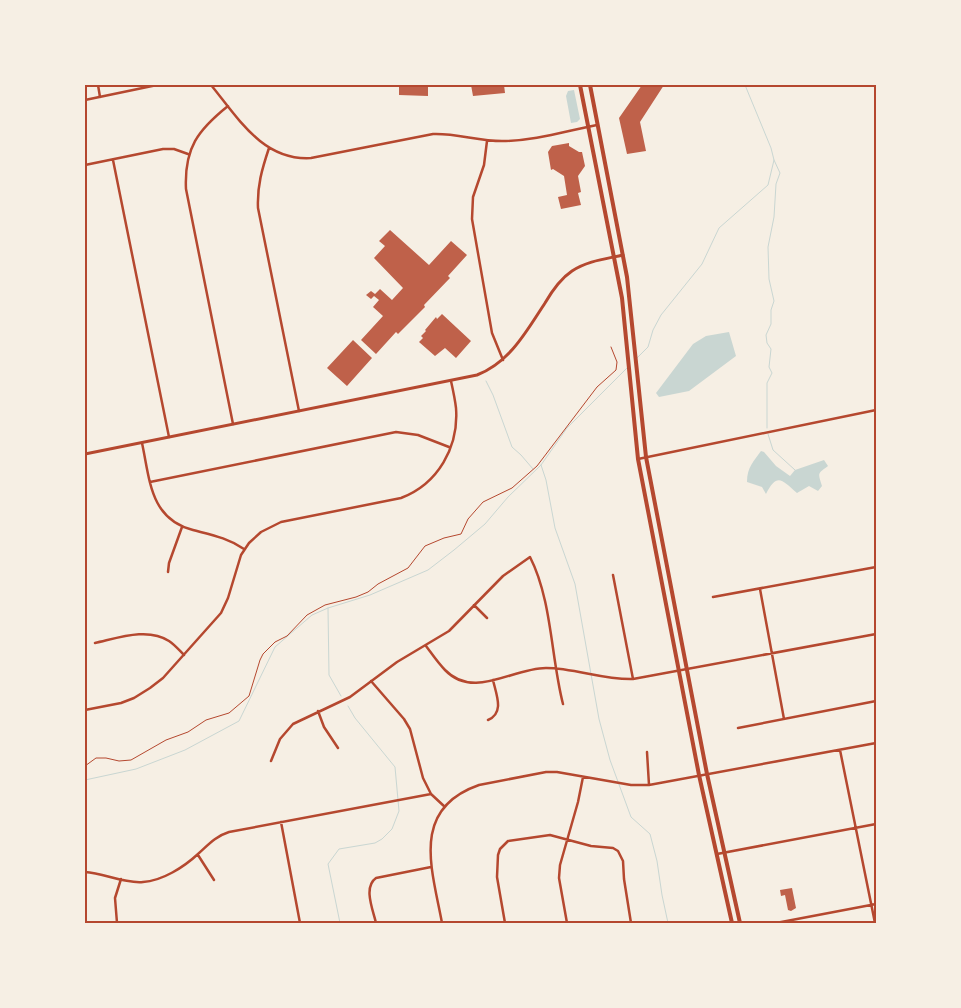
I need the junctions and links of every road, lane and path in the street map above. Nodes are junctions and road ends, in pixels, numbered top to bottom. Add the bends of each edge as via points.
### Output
1 (98, 85) edge
2 (157, 85) edge
3 (211, 85) edge
4 (580, 85) edge
5 (590, 85) edge
6 (100, 98) junction
7 (85, 100) edge
8 (228, 106) junction
9 (597, 125) junction
10 (588, 127) junction
11 (487, 141) junction
12 (269, 148) junction
13 (188, 154) junction
14 (113, 160) junction
15 (85, 165) edge
16 (623, 254) junction
17 (614, 256) junction
18 (611, 347) dead end
19 (503, 360) junction
20 (451, 381) junction
21 (876, 410) edge
22 (299, 412) junction
23 (233, 424) junction
24 (169, 437) junction
25 (142, 443) junction
26 (450, 446) junction
27 (85, 454) edge
28 (646, 457) junction
29 (638, 459) junction
30 (150, 482) junction
31 (182, 527) junction
32 (244, 549) junction
33 (876, 567) edge
34 (168, 572) dead end
35 (613, 575) dead end
36 (760, 589) junction
37 (713, 597) dead end
38 (474, 605) junction
39 (487, 618) dead end
40 (876, 634) edge
41 (95, 642) dead end
42 (426, 646) junction
43 (772, 654) junction
44 (184, 655) junction
45 (556, 669) junction
46 (687, 670) junction
47 (678, 671) junction
48 (633, 679) junction
49 (493, 680) junction
50 (371, 681) junction
51 (876, 702) edge
52 (563, 704) dead end
53 (85, 710) edge
54 (318, 711) junction
55 (784, 719) junction
56 (488, 720) dead end
57 (738, 728) dead end
58 (876, 743) edge
59 (338, 748) dead end
60 (840, 750) junction
61 (647, 752) dead end
62 (271, 761) dead end
63 (85, 766) edge
64 (707, 774) junction
65 (699, 775) junction
66 (583, 777) junction
67 (649, 785) junction
68 (431, 794) junction
69 (445, 807) junction
70 (281, 822) junction
71 (876, 824) edge
72 (856, 828) junction
73 (568, 839) junction
74 (725, 852) junction
75 (717, 854) junction
76 (198, 855) junction
77 (431, 868) junction
78 (85, 872) edge
79 (121, 879) junction
80 (214, 880) dead end
81 (874, 905) edge
82 (117, 923) edge
83 (300, 923) edge
84 (376, 923) edge
85 (442, 923) edge
86 (505, 923) edge
87 (567, 923) edge
88 (630, 923) edge
89 (732, 923) edge
90 (740, 923) edge
91 (776, 923) edge
92 (876, 923) edge

1 - 6 street
2 - 6 street
3 - 8 street
4 - 10 main road
5 - 9 main road
6 - 7 street
8 - 12 street
8 - 13 street via 200,131
9 - 10 street
9 - 16 main road
10 - 11 street via 521,140
10 - 17 main road
11 - 12 street via 433,134 302,159 282,155
11 - 19 street via 484,165 473,197 472,218 492,333
12 - 22 street via 257,189 258,208
13 - 14 street via 169,149
13 - 23 street via 186,188
14 - 15 street
14 - 24 street
16 - 17 street
16 - 28 main road
17 - 19 street via 583,265 565,277
17 - 29 main road via 625,326
18 - 63 path via 617,362 616,370 597,387 538,466 512,488 483,502 468,519 461,534 425,546 408,568 368,592 341,599 306,615 287,636 263,654 249,696 229,713 206,720 131,760 119,762 96,758
19 - 20 street via 482,373
20 - 22 street
20 - 26 street via 456,418
21 - 28 street
22 - 23 street
23 - 24 street
24 - 25 street
25 - 27 street
25 - 30 street
26 - 30 street via 418,435 396,432
26 - 32 street via 435,476 418,490 390,501 281,522 261,532
28 - 29 street
28 - 46 main road
29 - 47 main road
30 - 31 street via 161,511
31 - 32 street via 227,539
31 - 34 street
32 - 44 street via 221,613
33 - 36 street
35 - 48 street
36 - 37 street
36 - 43 street
38 - 39 street
38 - 42 street via 449,631
38 - 45 street via 503,576 530,557 538,575
40 - 43 street
41 - 44 street via 149,634 170,642
42 - 49 street via 444,670 457,679 473,684
42 - 50 street
43 - 46 street
43 - 55 street
44 - 53 street via 144,693 121,703
45 - 48 street via 620,680
45 - 49 street via 535,669
45 - 52 street
46 - 47 street
46 - 64 main road
47 - 48 street
47 - 65 main road
49 - 56 street via 499,706 497,714
50 - 54 street via 341,702
50 - 68 street via 410,729 423,778
51 - 55 street
54 - 59 street
54 - 62 street via 286,731
55 - 57 street
58 - 60 street
60 - 64 street
60 - 72 street
61 - 67 street
64 - 65 street
64 - 74 main road
65 - 67 street
65 - 75 main road
66 - 67 street
66 - 69 street via 546,772 479,785 462,793
66 - 73 street
68 - 69 street
68 - 70 street
69 - 77 street via 430,838
70 - 76 street via 222,834
70 - 83 street
71 - 72 street
72 - 74 street
72 - 81 street
73 - 86 street via 540,835 503,844 498,855 497,877
73 - 87 street via 560,865
73 - 88 street via 613,848 621,855
74 - 75 street
74 - 90 main road
75 - 89 main road
76 - 79 street via 184,866 154,880 136,882
76 - 80 street
77 - 84 street via 376,878 369,889
77 - 85 street
78 - 79 street
79 - 82 street via 114,904
81 - 91 street
81 - 92 street

